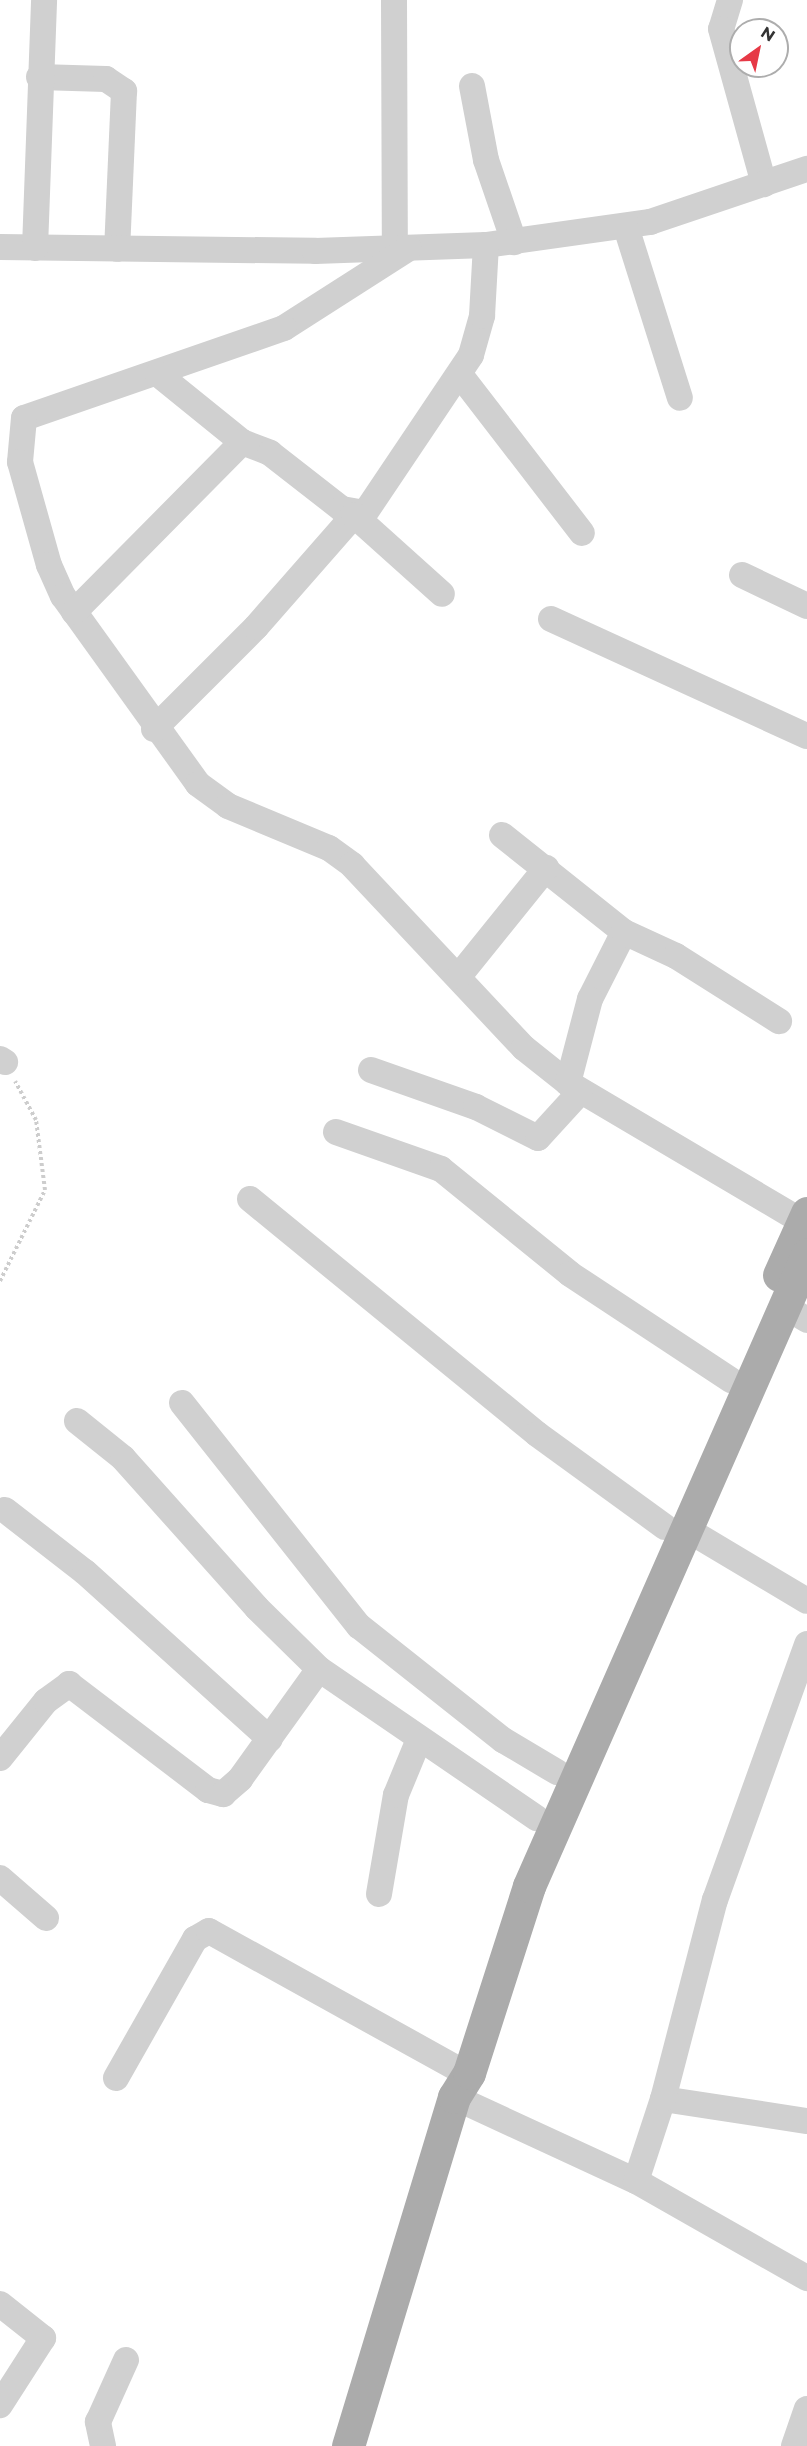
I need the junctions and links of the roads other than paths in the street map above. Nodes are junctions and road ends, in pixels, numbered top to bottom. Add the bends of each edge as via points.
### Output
1 (44, 0) edge
2 (394, 0) edge
3 (730, 0) edge
4 (39, 77) junction
5 (472, 87) dead end
6 (807, 169) edge
7 (764, 184) junction
8 (626, 227) junction
9 (514, 242) junction
10 (486, 245) junction
11 (0, 247) edge
12 (35, 248) junction
13 (402, 248) junction
14 (117, 249) junction
15 (158, 374) junction
16 (461, 376) junction
17 (681, 398) dead end
18 (242, 442) junction
19 (354, 515) junction
20 (582, 533) dead end
21 (742, 575) dead end
22 (442, 594) dead end
23 (807, 606) edge
24 (74, 612) junction
25 (551, 619) dead end
26 (154, 729) junction
27 (807, 736) edge
28 (502, 834) dead end
29 (546, 868) junction
30 (624, 932) junction
31 (459, 976) junction
32 (779, 1021) dead end
33 (370, 1070) dead end
34 (574, 1087) junction
35 (336, 1132) dead end
36 (250, 1199) dead end
37 (805, 1217) edge
38 (807, 1255) edge
39 (795, 1313) edge
40 (731, 1380) junction
41 (182, 1403) dead end
42 (77, 1421) dead end
43 (5, 1510) dead end
44 (674, 1527) junction
45 (807, 1601) edge
46 (807, 1644) edge
47 (319, 1669) junction
48 (270, 1739) junction
49 (418, 1742) junction
50 (0, 1758) edge
51 (557, 1772) junction
52 (537, 1818) junction
53 (0, 1878) edge
54 (379, 1894) dead end
55 (45, 1918) dead end
56 (116, 2078) dead end
57 (454, 2082) junction
58 (663, 2099) junction
59 (807, 2121) edge
60 (636, 2181) junction
61 (807, 2278) edge
62 (0, 2304) edge
63 (126, 2360) dead end
64 (0, 2405) edge
65 (807, 2409) edge
66 (355, 2439) edge
67 (102, 2446) edge
68 (794, 2446) edge

1 - 4 street
2 - 13 street
3 - 7 street via 721,29
4 - 12 street
4 - 14 street via 106,79 124,92
5 - 9 street via 486,160
6 - 7 street
7 - 8 street
8 - 9 street
8 - 17 street
9 - 10 street
10 - 13 street
10 - 16 street via 482,316
11 - 12 street
12 - 14 street
13 - 14 street
13 - 15 street via 339,298 284,328
15 - 18 street
15 - 24 street via 38,409 24,418 19,430 20,462 49,565
16 - 19 street via 373,506
16 - 20 street
18 - 19 street via 270,453
18 - 24 street
19 - 22 street
19 - 26 street via 256,627
21 - 23 street
24 - 26 street
25 - 27 street
26 - 31 street via 214,797 329,848 352,865
28 - 29 street
29 - 30 street
29 - 31 street
30 - 32 street via 676,956
30 - 34 street via 590,999
31 - 34 street via 524,1048
33 - 34 street via 476,1107 538,1138
34 - 37 street
35 - 40 street via 441,1169 570,1274
36 - 44 street via 537,1434
37 - 40 main road
38 - 39 main road
39 - 44 main road
40 - 44 main road
41 - 51 street via 359,1626 503,1740
42 - 47 street via 123,1458 256,1608
43 - 48 street via 85,1572
44 - 45 street
44 - 51 main road
44 - 57 main road via 529,1886 469,2073
46 - 58 street via 716,1900
47 - 48 street
47 - 49 street
48 - 50 street via 240,1779 223,1794 216,1793 69,1684 46,1701
49 - 52 street
49 - 54 street via 393,1806
51 - 52 main road
52 - 57 main road via 493,1937
53 - 55 street
56 - 57 street via 195,1939 209,1932
57 - 60 street
57 - 66 main road
58 - 59 street
58 - 60 street
60 - 61 street
62 - 64 street via 43,2338
63 - 67 street via 98,2422
65 - 68 street

